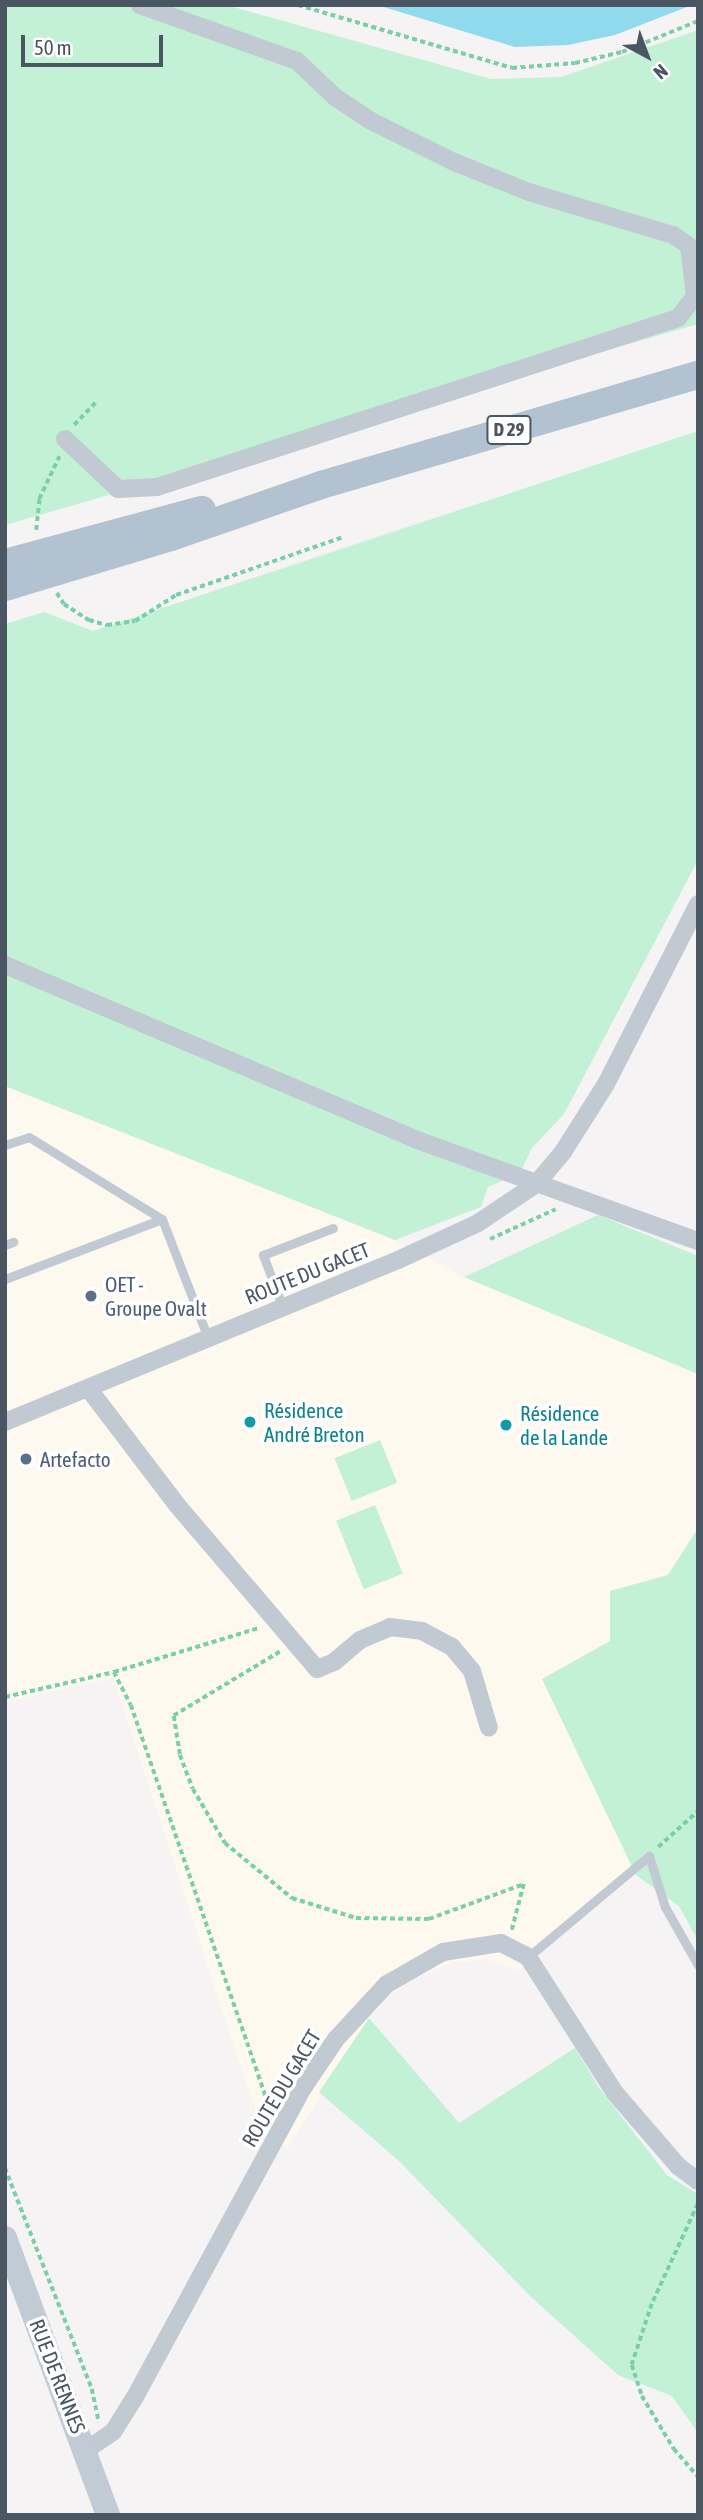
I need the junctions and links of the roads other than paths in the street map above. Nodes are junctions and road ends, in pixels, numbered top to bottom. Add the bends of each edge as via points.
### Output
1 (140, 5) edge
2 (698, 375) edge
3 (65, 439) road end
4 (321, 485) junction
5 (5, 563) edge
6 (5, 587) edge
7 (698, 904) edge
8 (5, 965) edge
9 (5, 1145) edge
10 (536, 1184) junction
11 (162, 1219) junction
12 (332, 1228) dead end
13 (698, 1241) edge
14 (5, 1279) edge
15 (283, 1308) junction
16 (208, 1338) junction
17 (88, 1388) junction
18 (5, 1422) edge
19 (489, 1728) dead end
20 (528, 1957) junction
21 (698, 1965) edge
22 (698, 2181) edge
23 (5, 2238) edge
24 (95, 2445) junction
25 (108, 2515) edge

1 - 3 street via 297,61 335,97 371,121 454,162 529,192 673,234 689,246 695,296 678,318 157,487 118,489
2 - 4 main road, D 29
4 - 5 main road, D 29 via 168,518
4 - 6 main road, D 29
7 - 10 street, ROUTE DU GACET via 606,1084 563,1152
8 - 10 street via 417,1140 506,1169
9 - 11 lane via 29,1137
10 - 13 street via 581,1196
10 - 15 street, ROUTE DU GACET via 478,1223
11 - 14 lane
11 - 16 lane
12 - 15 lane via 263,1255
15 - 16 street, ROUTE DU GACET
16 - 17 street, ROUTE DU GACET
17 - 18 street, ROUTE DU GACET
17 - 19 street via 177,1505 317,1669 334,1662 360,1640 390,1627 422,1632 452,1647 472,1671
20 - 21 lane via 649,1856 665,1907
20 - 22 street via 615,2092 678,2166
20 - 24 street, ROUTE DU GACET via 507,1945 443,1952 387,1984 336,2039 135,2397
23 - 24 main road, RUE DE RENNES
24 - 25 main road, RUE DE RENNES

